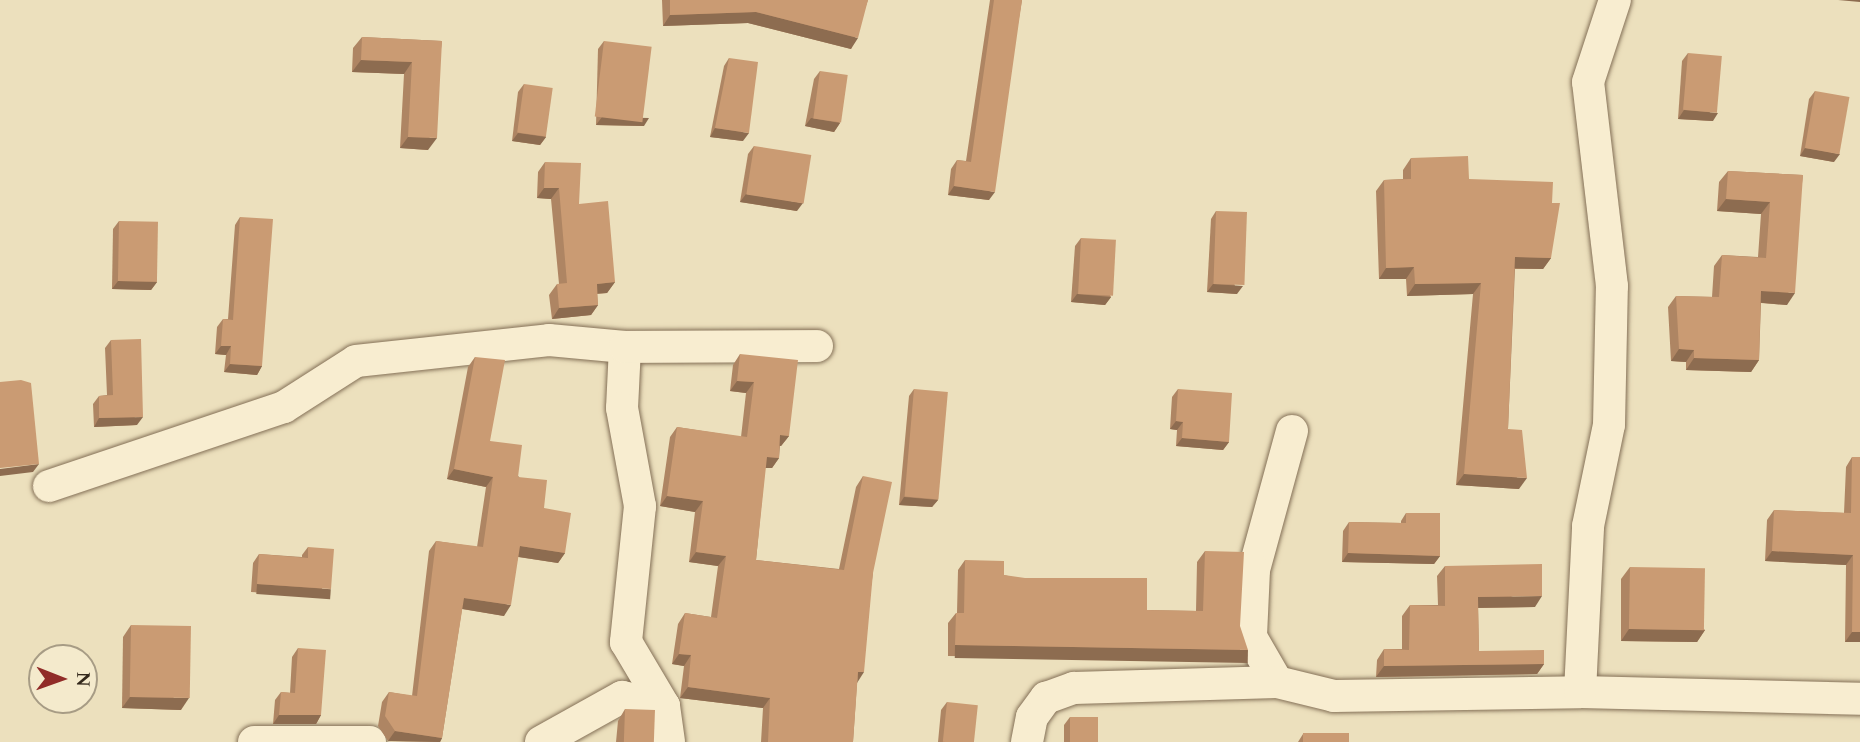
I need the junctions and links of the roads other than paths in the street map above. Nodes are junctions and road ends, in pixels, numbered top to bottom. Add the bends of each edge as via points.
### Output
1 (1615, 0) edge
2 (817, 346) dead end
3 (625, 348) junction
4 (1292, 431) dead end
5 (49, 486) dead end
6 (1277, 682) junction
7 (1580, 692) junction
8 (1860, 699) edge
9 (664, 706) junction
10 (254, 742) edge
11 (370, 742) edge
12 (541, 742) edge
13 (669, 742) edge
14 (1027, 742) edge

1 - 7 street via 1588,82 1612,286 1609,425 1588,526
2 - 3 street
3 - 5 street via 549,340 356,361 284,407
3 - 9 street via 622,408 640,506 626,642
4 - 6 street via 1254,570 1251,637
6 - 7 street via 1334,696
6 - 14 street via 1074,688 1046,698 1032,717
7 - 8 street
9 - 12 street via 622,697
9 - 13 street
10 - 11 street

